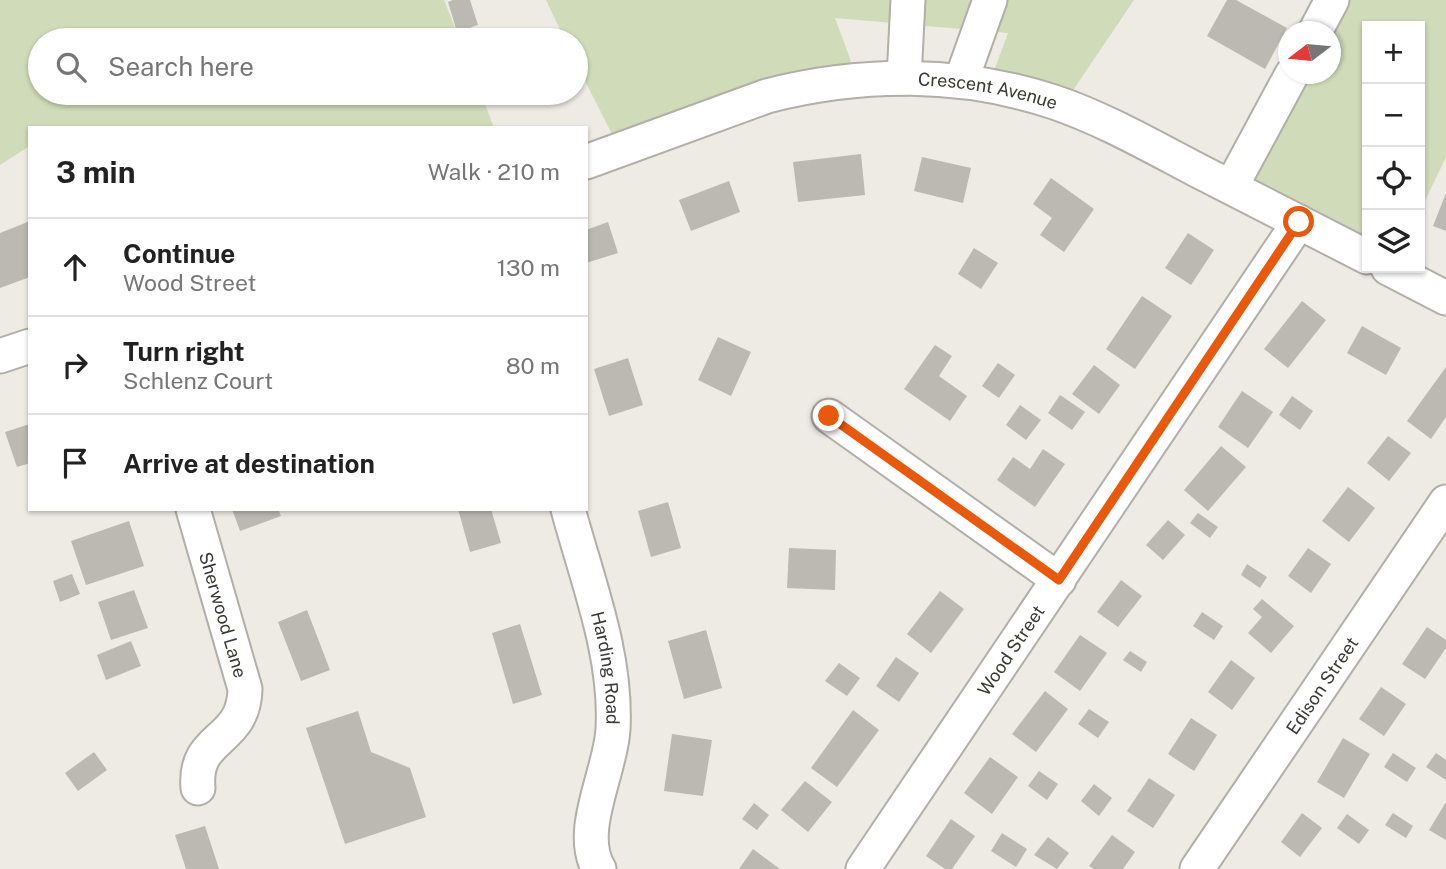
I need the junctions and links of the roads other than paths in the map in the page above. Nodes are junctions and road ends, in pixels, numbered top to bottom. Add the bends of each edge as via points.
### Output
1 (908, 0) edge
2 (990, 0) edge
3 (1332, 0) edge
4 (1321, 21) edge
5 (904, 78) junction
6 (961, 82) junction
7 (1287, 84) edge
8 (588, 161) edge
9 (1231, 187) junction
10 (1299, 222) junction
11 (1362, 254) edge
12 (1398, 273) edge
13 (1446, 298) edge
14 (28, 347) edge
15 (0, 356) edge
16 (829, 416) dead end
17 (1446, 502) edge
18 (194, 511) edge
19 (569, 511) edge
20 (1059, 580) junction
21 (198, 788) dead end
22 (599, 869) edge
23 (863, 869) edge
24 (1197, 869) edge

1 - 5 street
2 - 6 street
3 - 4 street
5 - 6 street, Crescent Avenue
5 - 8 street, Crescent Avenue via 845,80 776,94
6 - 9 street, Crescent Avenue via 1054,102 1101,120
7 - 9 street
9 - 10 street, Crescent Avenue
10 - 11 street, Crescent Avenue
10 - 20 street, Wood Street
12 - 13 street
14 - 15 street
16 - 20 street
17 - 24 street, Edison Street
18 - 21 street, Sherwood Lane via 245,689 239,719 201,758
19 - 22 street, Harding Road via 608,656 613,694 607,772 591,825 591,846
20 - 23 street, Wood Street

